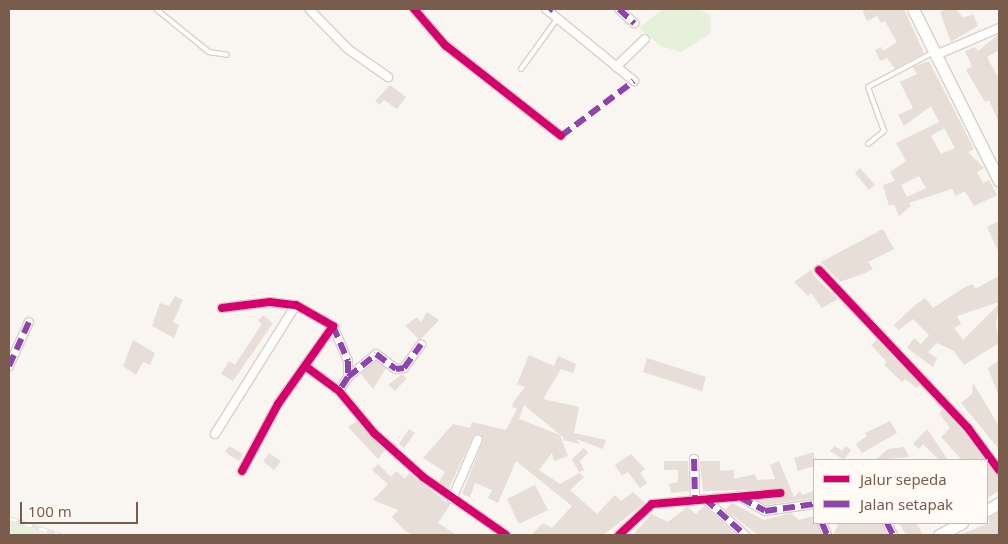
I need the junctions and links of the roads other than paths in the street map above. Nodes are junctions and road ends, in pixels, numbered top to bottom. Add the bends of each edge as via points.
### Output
1 (156, 9) edge
2 (310, 9) edge
3 (414, 9) edge
4 (619, 9) edge
5 (913, 9) edge
6 (549, 10) edge
7 (558, 17) junction
8 (634, 23) dead end
9 (999, 28) edge
10 (645, 39) dead end
11 (935, 53) junction
12 (227, 55) dead end
13 (616, 67) junction
14 (521, 69) dead end
15 (388, 78) dead end
16 (634, 81) dead end
17 (561, 136) dead end
18 (868, 144) dead end
19 (999, 182) edge
20 (819, 270) dead end
21 (296, 305) junction
22 (222, 308) dead end
23 (29, 322) dead end
24 (333, 326) junction
25 (421, 345) dead end
26 (9, 366) edge
27 (305, 366) junction
28 (348, 377) junction
29 (339, 391) junction
30 (215, 434) dead end
31 (478, 439) dead end
32 (694, 459) dead end
33 (999, 470) edge
34 (242, 471) dead end
35 (781, 493) dead end
36 (738, 496) junction
37 (452, 499) junction
38 (705, 499) junction
39 (695, 500) junction
40 (999, 503) edge
41 (813, 504) edge
42 (988, 509) edge
43 (887, 524) edge
44 (960, 524) edge
45 (506, 535) edge
46 (619, 535) edge
47 (745, 535) edge
48 (893, 535) edge
49 (939, 535) edge

1 - 12 lane via 210,52
2 - 15 street via 348,50
3 - 17 street via 445,45
4 - 8 street
5 - 11 main road
6 - 7 street
7 - 13 street
7 - 14 lane
9 - 11 street
10 - 13 street
11 - 18 lane via 868,87 884,131
11 - 19 main road
13 - 16 street
20 - 33 street via 968,428
21 - 22 street via 270,302
21 - 24 street
21 - 30 street
23 - 26 street
24 - 27 street
24 - 28 street via 346,351
25 - 28 street via 404,368 396,369 376,354
27 - 29 street
27 - 34 street
28 - 29 street
29 - 37 street via 374,433
31 - 37 street
32 - 39 street
35 - 36 street
36 - 38 street
36 - 41 street via 765,510
37 - 45 street
38 - 39 street
38 - 47 street
39 - 46 street via 652,504
40 - 42 main road
43 - 48 street
44 - 49 main road

